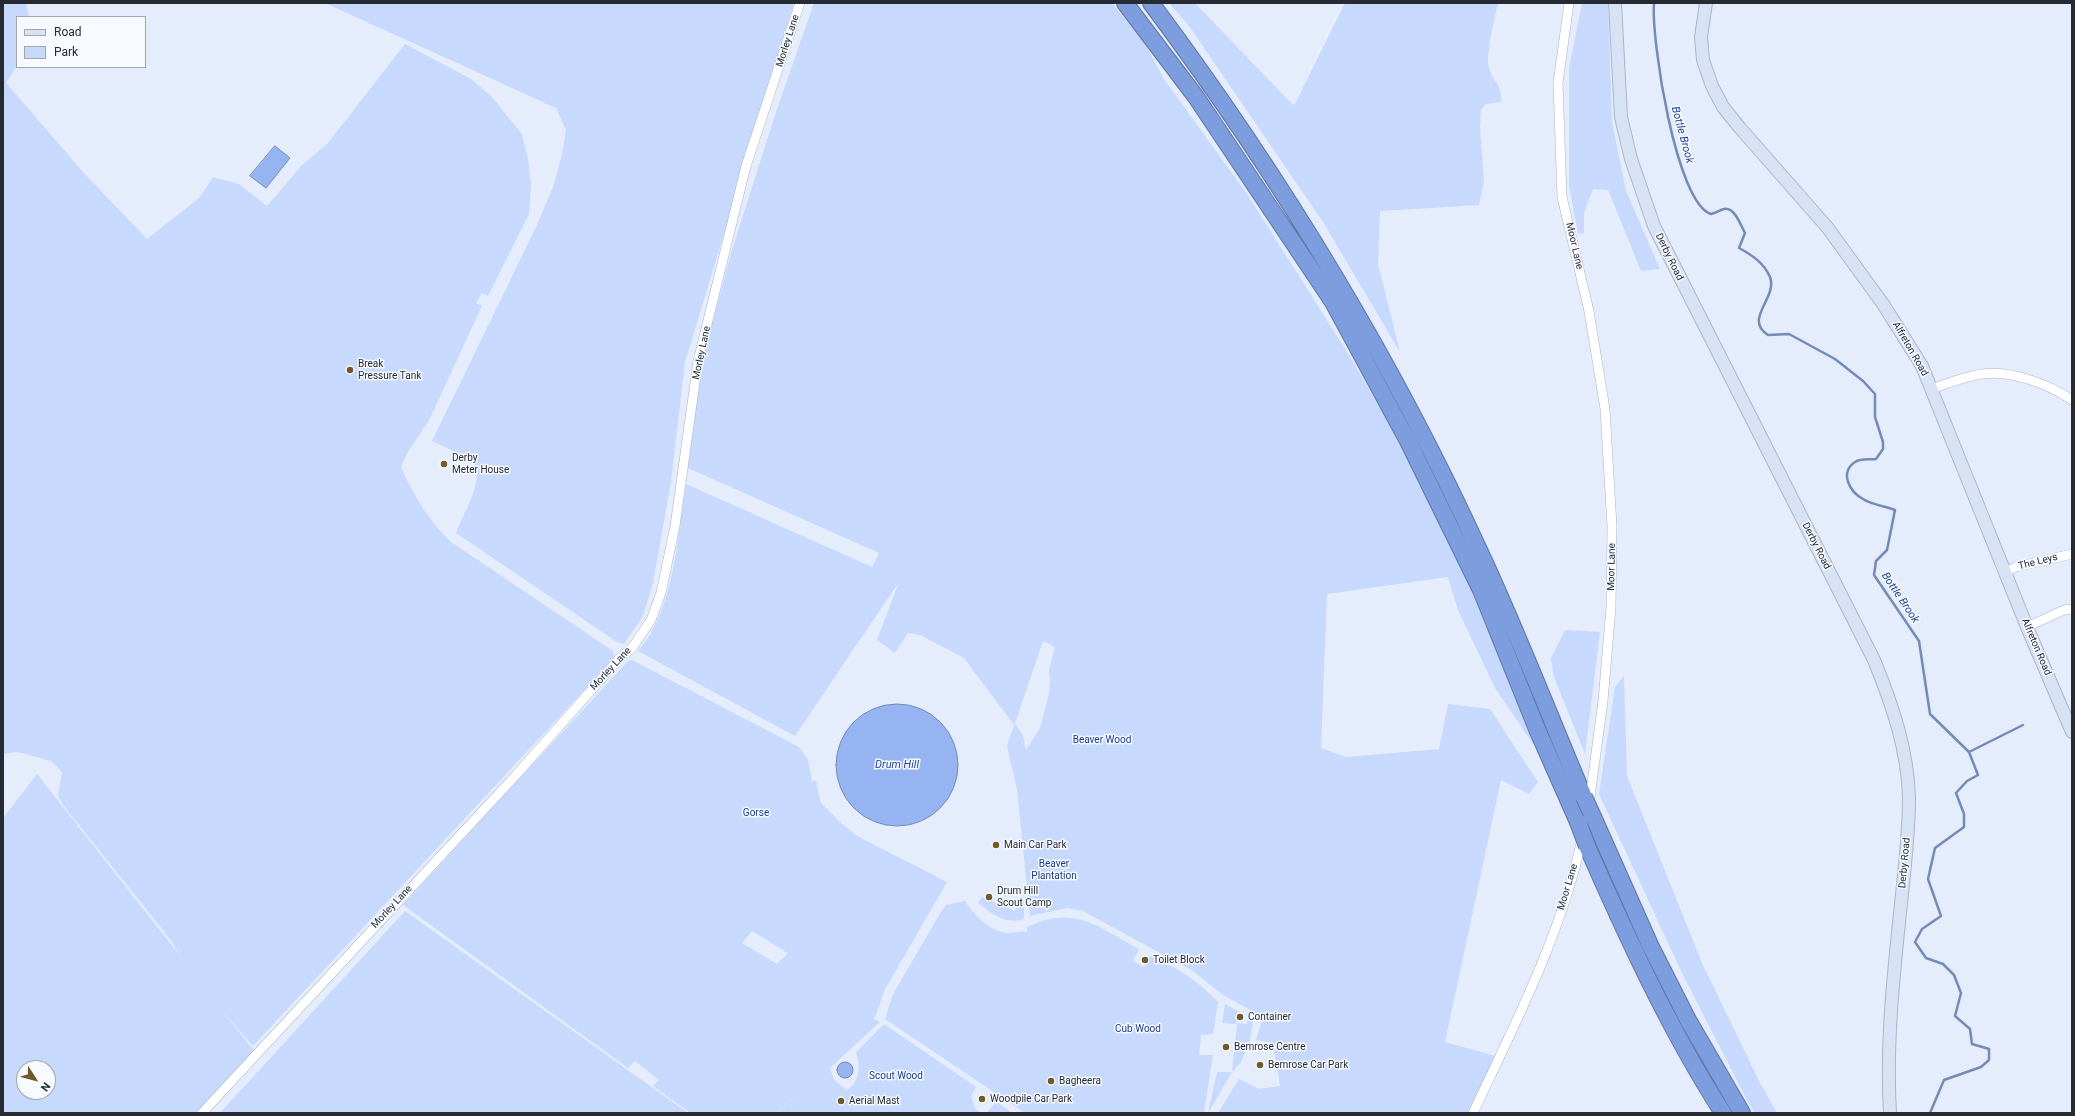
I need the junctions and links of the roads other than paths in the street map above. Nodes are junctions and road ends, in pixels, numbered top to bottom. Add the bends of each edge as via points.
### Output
1 (800, 3) edge
2 (1125, 3) edge
3 (1151, 3) edge
4 (1570, 3) edge
5 (1615, 3) edge
6 (1706, 3) edge
7 (1931, 389) junction
8 (2072, 400) edge
9 (2072, 554) edge
10 (2005, 572) junction
11 (2072, 609) edge
12 (2027, 627) junction
13 (2069, 717) edge
14 (2072, 732) edge
15 (202, 1113) edge
16 (1473, 1113) edge
17 (1723, 1113) edge
18 (1742, 1113) edge
19 (1890, 1113) edge

1 - 15 street, Morley Lane via 746,166 698,361 675,526 661,593 650,620 626,655 619,659 516,775
2 - 17 highway, bridge via 1196,97 1333,302 1408,441 1481,590 1587,846 1640,962 1677,1035
3 - 18 highway, bridge via 1211,87 1324,257 1370,335 1479,550 1650,945 1688,1020
4 - 16 street, Moor Lane via 1558,83 1562,197 1589,311 1605,409 1612,526 1611,607 1607,654 1593,783 1579,854 1542,966
5 - 19 main road, Derby Road via 1622,116 1631,159 1654,226 1874,660 1892,704 1900,736 1906,765 1907,851 1888,1045
6 - 7 main road, Alfreton Road via 1701,37 1703,60 1707,75 1723,107 1827,227 1906,338 1922,366
7 - 8 street via 1977,374 2005,375 2033,381 2054,389
7 - 10 main road, Alfreton Road
9 - 10 street, The Leys
10 - 12 main road, Alfreton Road
11 - 12 street via 2064,610
12 - 13 main road, Alfreton Road
13 - 14 main road, Alfreton Road

